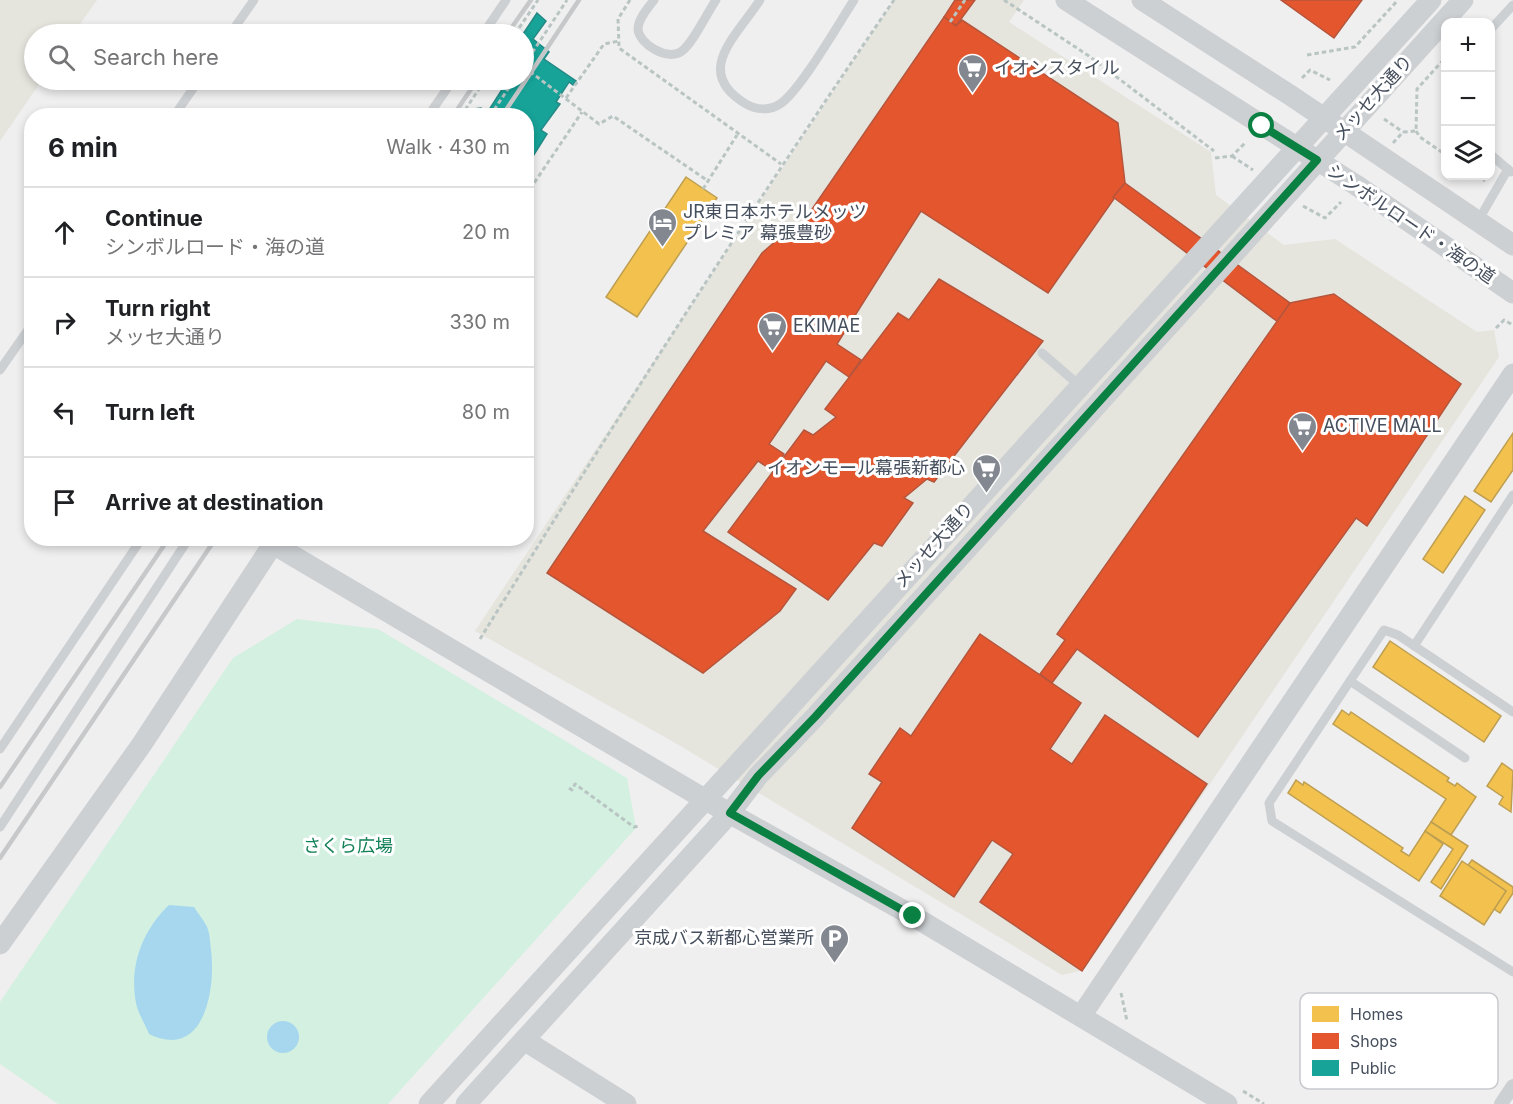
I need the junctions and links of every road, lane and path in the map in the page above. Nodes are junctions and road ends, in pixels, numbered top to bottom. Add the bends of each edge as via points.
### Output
1 (254, 0) edge
2 (506, 0) edge
3 (538, 0) edge
4 (567, 0) edge
5 (630, 0) edge
6 (654, 0) edge
7 (716, 0) edge
8 (760, 0) edge
9 (854, 0) edge
10 (894, 0) edge
11 (965, 0) edge
12 (1004, 0) edge
13 (1066, 0) edge
14 (1142, 0) edge
15 (1398, 0) edge
16 (1431, 0) edge
17 (1464, 0) edge
18 (1513, 5) edge
19 (950, 22) dead end
20 (237, 24) edge
21 (490, 24) edge
22 (522, 24) edge
23 (1495, 25) edge
24 (619, 41) junction
25 (534, 51) edge
26 (1307, 54) dead end
27 (1441, 63) edge
28 (534, 74) edge
29 (1302, 78) dead end
30 (1330, 80) dead end
31 (192, 90) edge
32 (446, 90) edge
33 (478, 90) edge
34 (507, 90) edge
35 (566, 98) junction
36 (180, 108) edge
37 (434, 108) edge
38 (466, 108) edge
39 (495, 108) edge
40 (582, 112) junction
41 (1326, 119) junction
42 (1384, 120) dead end
43 (1344, 131) junction
44 (1416, 131) junction
45 (1403, 132) junction
46 (737, 135) junction
47 (1245, 143) dead end
48 (1391, 146) dead end
49 (1298, 149) junction
50 (1214, 151) dead end
51 (1441, 152) edge
52 (1232, 156) junction
53 (1495, 157) edge
54 (1215, 158) dead end
55 (1317, 160) junction
56 (781, 164) junction
57 (1253, 170) dead end
58 (1511, 171) edge
59 (1484, 180) edge
60 (708, 181) junction
61 (534, 183) edge
62 (1490, 184) dead end
63 (703, 189) dead end
64 (1341, 202) dead end
65 (1303, 206) dead end
66 (1478, 221) junction
67 (1513, 245) edge
68 (1513, 293) edge
69 (1513, 325) edge
70 (1496, 328) dead end
71 (24, 335) edge
72 (1042, 353) dead end
73 (0, 369) edge
74 (1513, 374) edge
75 (1080, 386) junction
76 (1513, 495) edge
77 (137, 546) edge
78 (184, 546) edge
79 (272, 546) edge
80 (283, 546) edge
81 (480, 639) dead end
82 (1414, 646) junction
83 (1350, 681) junction
84 (1513, 712) edge
85 (0, 749) edge
86 (1465, 758) dead end
87 (569, 788) dead end
88 (706, 800) junction
89 (730, 813) junction
90 (639, 826) dead end
91 (0, 827) edge
92 (0, 944) edge
93 (1513, 972) edge
94 (1081, 1016) junction
95 (524, 1040) junction
96 (1513, 1086) edge
97 (429, 1104) edge
98 (466, 1104) edge
99 (626, 1104) edge
100 (1227, 1104) edge
101 (1501, 1104) edge

1 - 20 lane
2 - 21 lane
3 - 22 path
4 - 25 path
5 - 24 path via 618,19
6 - 7 lane via 639,22 641,39 662,53 673,55 682,51
8 - 9 lane via 721,59 719,72 721,83 730,94 762,109 773,108 790,96
10 - 56 path
11 - 19 path
12 - 50 path via 1089,56
13 - 49 street, シンボルロード・海の道
14 - 41 street
15 - 26 path via 1355,46
16 - 41 street, メッセ大通り
17 - 43 street, メッセ大通り
18 - 23 lane
24 - 35 path via 604,44
24 - 46 path via 619,48
27 - 44 path via 1417,89
28 - 35 path
29 - 30 path via 1310,70
31 - 36 lane
32 - 37 lane
33 - 38 path
34 - 39 path
35 - 40 path
40 - 60 path via 599,124 613,116
40 - 61 path
41 - 43 street
41 - 49 street, メッセ大通り
42 - 45 path
43 - 55 street, メッセ大通り
43 - 66 street
44 - 45 path
44 - 51 path
45 - 48 path
46 - 56 path
46 - 60 path
47 - 52 path
49 - 55 street, シンボルロード・海の道
49 - 75 street, メッセ大通り
52 - 54 path
52 - 57 path
53 - 58 lane
55 - 68 street, シンボルロード・海の道
55 - 89 street, メッセ大通り via 758,776
56 - 81 path
58 - 66 lane
59 - 62 path
60 - 63 path
64 - 65 path via 1325,218
66 - 67 street
69 - 70 path via 1504,320
71 - 73 lane
72 - 75 lane
74 - 94 street
75 - 88 street, メッセ大通り
76 - 82 lane
77 - 85 lane
78 - 91 lane
79 - 92 street via 142,744
80 - 88 street
82 - 83 lane via 1384,630
82 - 84 lane
83 - 86 lane
83 - 93 lane via 1269,803 1272,821
87 - 90 path via 572,790 575,784
88 - 89 street
88 - 97 street, メッセ大通り
89 - 94 street
89 - 95 street, メッセ大通り
94 - 100 street
95 - 98 street, メッセ大通り
95 - 99 street
96 - 101 street

